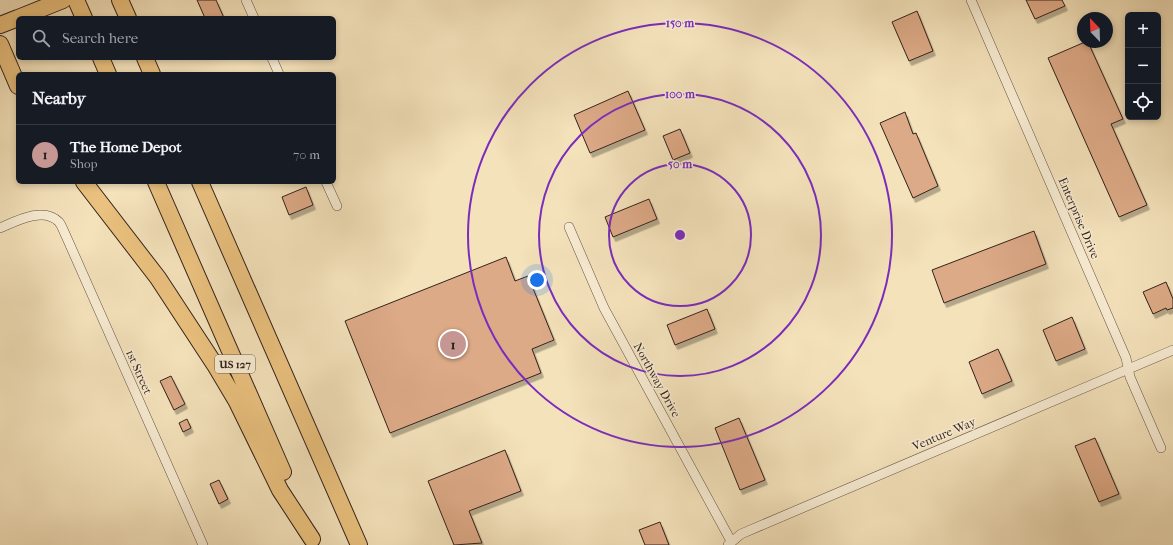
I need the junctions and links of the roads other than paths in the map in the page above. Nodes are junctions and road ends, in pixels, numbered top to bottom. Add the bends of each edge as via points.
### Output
1 (63, 0) edge
2 (76, 0) edge
3 (246, 0) edge
4 (971, 0) edge
5 (23, 16) edge
6 (83, 16) edge
7 (253, 16) edge
8 (16, 19) edge
9 (0, 25) edge
10 (0, 44) edge
11 (102, 60) edge
12 (146, 60) edge
13 (273, 60) edge
14 (107, 72) edge
15 (151, 72) edge
16 (278, 72) edge
17 (16, 81) edge
18 (86, 184) edge
19 (157, 184) edge
20 (201, 184) edge
21 (327, 184) edge
22 (337, 206) dead end
23 (569, 227) dead end
24 (0, 228) edge
25 (1173, 350) edge
26 (1128, 369) junction
27 (1161, 448) dead end
28 (314, 542) edge
29 (730, 543) edge
30 (203, 545) edge
31 (359, 545) edge

1 - 5 highway
2 - 6 highway
3 - 7 street
4 - 26 street, Enterprise Drive via 1124,351
8 - 9 highway
10 - 17 highway
11 - 14 highway
12 - 15 highway
13 - 16 street
18 - 28 highway via 158,278 215,365 237,402 280,490
19 - 28 highway, US 127
20 - 31 highway
21 - 22 street
23 - 29 street, Northway Drive via 604,308
24 - 30 street, 1st Street via 35,215 46,216 58,222
25 - 26 street, Venture Way
26 - 27 street, Enterprise Drive
26 - 29 street, Venture Way via 741,534

